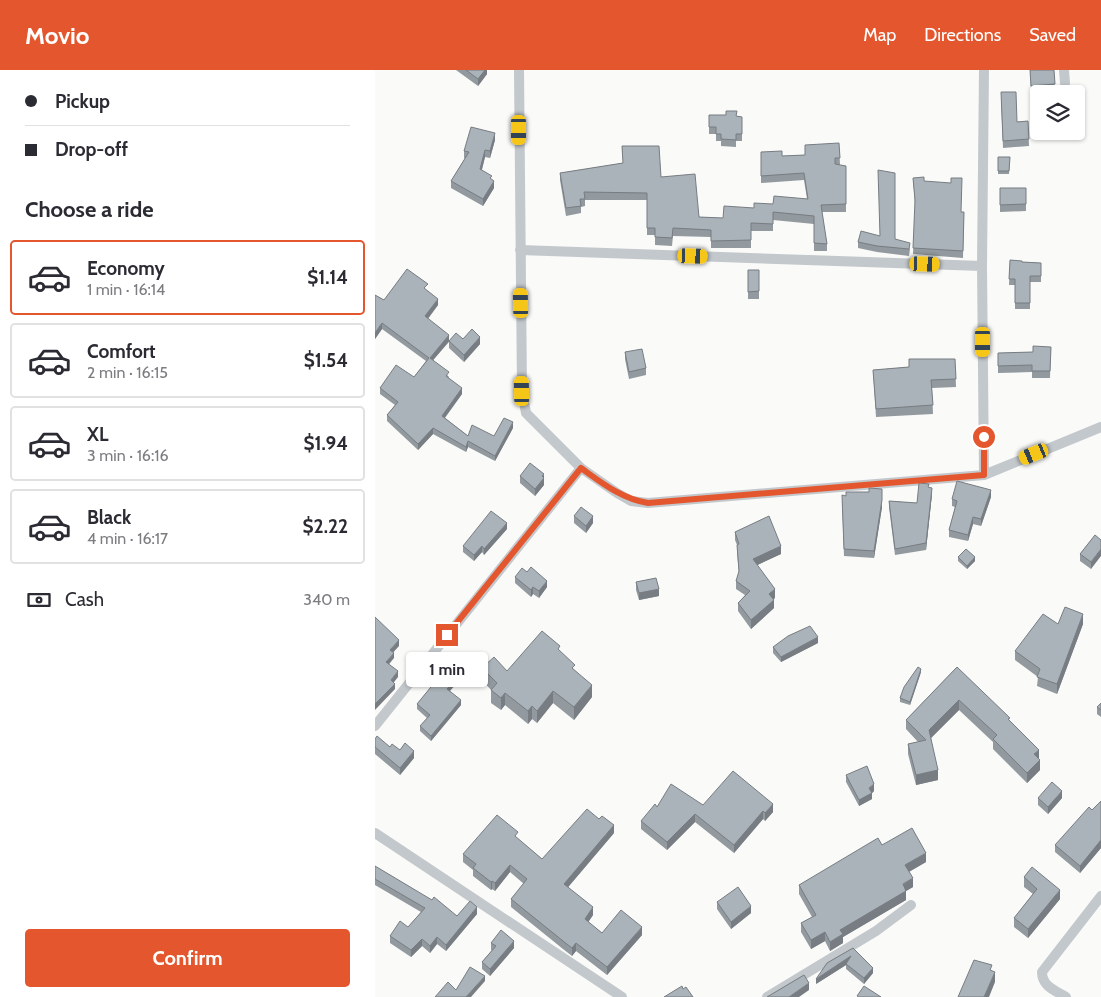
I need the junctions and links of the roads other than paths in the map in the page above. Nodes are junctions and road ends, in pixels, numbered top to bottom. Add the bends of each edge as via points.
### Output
1 (519, 70) edge
2 (984, 70) edge
3 (1064, 70) edge
4 (1065, 83) dead end
5 (520, 250) junction
6 (983, 266) junction
7 (1101, 427) edge
8 (581, 468) junction
9 (984, 475) junction
10 (375, 726) edge
11 (375, 833) edge
12 (1101, 896) edge
13 (911, 905) dead end
14 (622, 997) edge
15 (767, 997) edge
16 (1065, 997) edge

1 - 5 street
2 - 6 street
3 - 4 street
5 - 6 street
5 - 8 street via 522,391 526,413
6 - 9 street
7 - 9 street
8 - 9 street via 617,493 648,503
8 - 10 street
11 - 14 street
12 - 16 street via 1042,972 1046,985
13 - 15 street via 876,931

